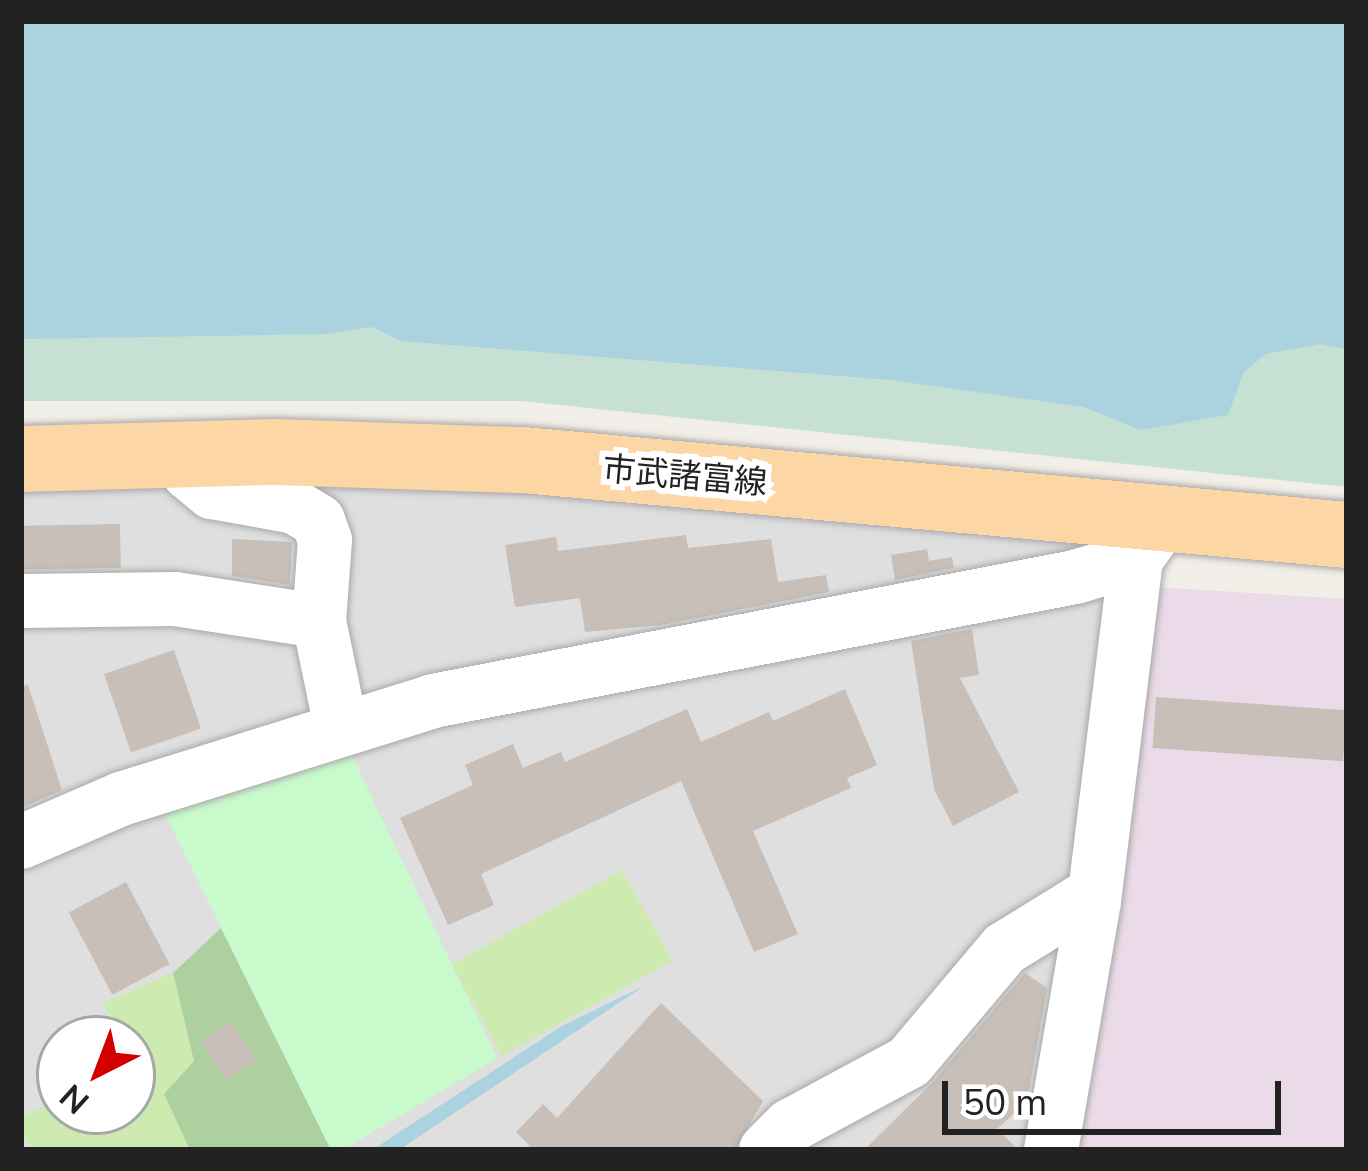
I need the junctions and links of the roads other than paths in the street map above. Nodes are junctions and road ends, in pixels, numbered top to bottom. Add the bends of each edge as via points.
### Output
1 (184, 454) junction
2 (21, 459) edge
3 (1347, 535) edge
4 (1149, 540) junction
5 (21, 601) edge
6 (319, 621) junction
7 (341, 727) junction
8 (21, 842) edge
9 (1094, 902) junction
10 (766, 1150) edge
11 (1051, 1150) edge

1 - 2 main road, 市武諸富線
1 - 4 main road, 市武諸富線 via 523,460
1 - 6 street via 189,473 212,492 295,507 318,521 325,540
3 - 4 main road, 市武諸富線
4 - 7 street via 1075,577 434,701
4 - 9 street
5 - 6 street via 175,598
6 - 7 street
7 - 8 street via 121,799
9 - 10 street via 1080,902 1004,949 909,1062 790,1126
9 - 11 street

